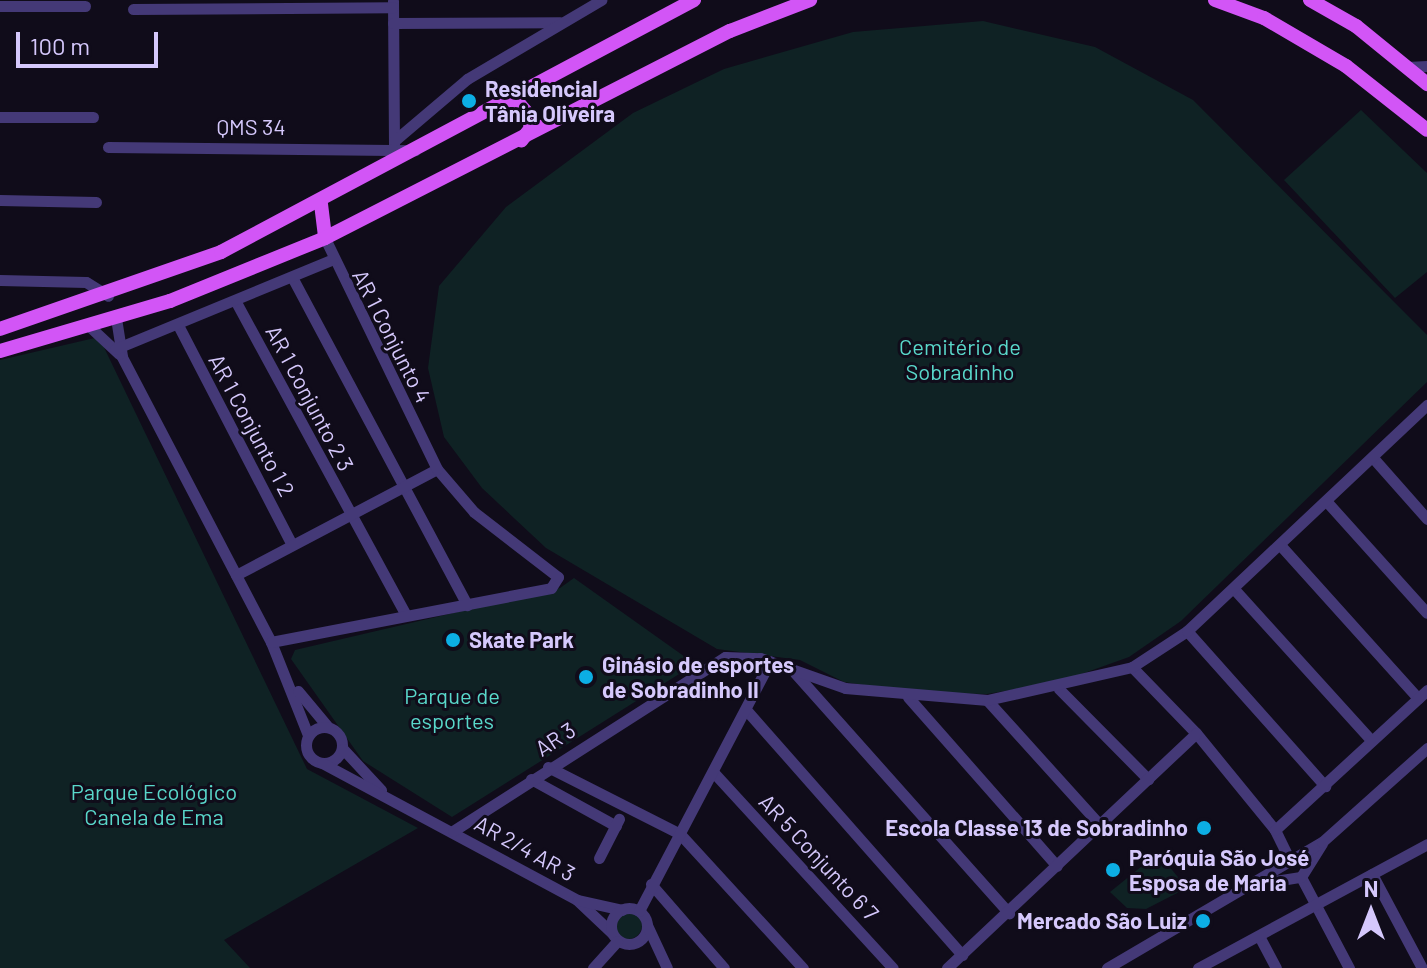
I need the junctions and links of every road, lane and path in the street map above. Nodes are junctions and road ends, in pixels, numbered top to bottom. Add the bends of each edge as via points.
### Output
1 (601, 0) edge
2 (694, 0) edge
3 (810, 0) edge
4 (1215, 0) edge
5 (1310, 0) edge
6 (393, 3) edge
7 (0, 6) edge
8 (85, 6) dead end
9 (133, 9) dead end
10 (561, 22) junction
11 (393, 23) junction
12 (1427, 66) edge
13 (1407, 67) junction
14 (1427, 84) edge
15 (498, 107) junction
16 (0, 117) edge
17 (93, 117) dead end
18 (1427, 130) edge
19 (394, 144) junction
20 (519, 145) junction
21 (108, 147) dead end
22 (417, 151) junction
23 (387, 167) junction
24 (0, 200) edge
25 (96, 202) dead end
26 (321, 204) junction
27 (290, 220) junction
28 (325, 238) junction
29 (298, 249) junction
30 (331, 260) junction
31 (292, 277) junction
32 (0, 280) edge
33 (109, 297) junction
34 (236, 302) junction
35 (116, 318) junction
36 (178, 325) junction
37 (89, 326) junction
38 (0, 329) edge
39 (0, 351) edge
40 (118, 351) junction
41 (1425, 412) edge
42 (1374, 459) junction
43 (437, 469) junction
44 (405, 485) junction
45 (1327, 502) junction
46 (348, 513) junction
47 (1427, 519) edge
48 (291, 543) junction
49 (1281, 546) junction
50 (236, 575) junction
51 (1234, 589) junction
52 (467, 605) junction
53 (1427, 613) edge
54 (406, 615) junction
55 (1187, 631) junction
56 (271, 642) junction
57 (770, 661) junction
58 (1132, 667) junction
59 (795, 673) junction
60 (287, 674) junction
61 (1059, 689) junction
62 (1422, 694) edge
63 (908, 697) junction
64 (987, 700) junction
65 (748, 712) junction
66 (328, 727) junction
67 (1196, 733) junction
68 (308, 735) junction
69 (1370, 739) junction
70 (1427, 748) edge
71 (343, 749) junction
72 (322, 763) junction
73 (548, 767) junction
74 (715, 774) junction
75 (531, 779) junction
76 (1148, 779) junction
77 (1325, 786) junction
78 (387, 797) junction
79 (624, 810) junction
80 (1100, 825) junction
81 (616, 826) junction
82 (1275, 830) junction
83 (453, 831) junction
84 (680, 834) junction
85 (1322, 842) junction
86 (1427, 844) edge
87 (599, 858) dead end
88 (1288, 859) junction
89 (1057, 866) junction
90 (1372, 874) junction
91 (1300, 875) junction
92 (1262, 883) junction
93 (651, 884) junction
94 (577, 900) junction
95 (1316, 906) junction
96 (622, 910) junction
97 (639, 911) junction
98 (1009, 913) junction
99 (647, 924) junction
100 (1259, 936) junction
101 (618, 939) junction
102 (962, 955) junction
103 (664, 964) edge
104 (1201, 967) edge
105 (593, 968) edge
106 (724, 968) edge
107 (803, 968) edge
108 (893, 968) edge
109 (947, 968) edge
110 (1107, 968) edge
111 (1276, 968) edge
112 (1349, 968) edge
113 (1422, 968) edge

1 - 10 street
2 - 15 main road
3 - 20 main road via 730,31
4 - 18 main road via 1264,18 1346,66
5 - 13 main road
6 - 9 street
6 - 11 street
7 - 8 street
10 - 11 street
10 - 19 street via 467,79
11 - 19 street
12 - 13 street
13 - 14 main road
15 - 20 main road via 520,105 528,114 531,128
15 - 22 main road
16 - 17 street
19 - 21 street, QMS 34
19 - 22 street, QMS 34
19 - 23 street
20 - 28 main road
22 - 23 main road
23 - 26 main road
24 - 25 street
26 - 27 main road
26 - 28 main road
27 - 29 main road via 301,232
27 - 33 main road
28 - 29 main road
28 - 30 street
29 - 35 main road
30 - 31 street, AR 1 Conjunto 4
30 - 43 street, AR 1 Conjunto 4
31 - 34 street, AR 1 Conjunto 4
31 - 44 street
32 - 33 street via 86,282
33 - 38 main road
34 - 36 street, AR 1 Conjunto 4
34 - 46 street, AR 1 Conjunto 2 3
35 - 37 main road
35 - 40 street
36 - 40 street, AR 1 Conjunto 4
36 - 48 street, AR 1 Conjunto 1 2
37 - 39 main road
37 - 40 street
40 - 50 street
41 - 42 street
42 - 45 street
42 - 47 street
43 - 44 street
43 - 52 street, AR 1 Conjunto 4 via 474,512 558,577 551,588
44 - 46 street
44 - 52 street
45 - 49 street
45 - 53 street
46 - 48 street
46 - 54 street, AR 1 Conjunto 2 3
48 - 50 street
49 - 51 street
49 - 62 street
50 - 56 street
51 - 55 street
51 - 69 street
52 - 54 street
54 - 56 street
55 - 58 street
55 - 77 street
56 - 60 street
57 - 59 street
57 - 65 street
57 - 73 street, AR 3 via 725,657
58 - 61 street
58 - 67 street
59 - 63 street
59 - 98 street
60 - 66 street
60 - 68 street
61 - 64 street
61 - 76 street
62 - 69 street
63 - 64 street
63 - 89 street
64 - 80 street
65 - 74 street
65 - 102 street
66 - 68 street
66 - 71 street
67 - 76 street
67 - 82 street
68 - 72 street via 307,753
69 - 77 street
70 - 85 street
71 - 72 street
71 - 78 street
72 - 78 street, AR 2/4 AR 3
73 - 75 street, AR 3
73 - 79 street
74 - 84 street
74 - 108 street, AR 5 Conjunto 6 7
75 - 81 street
75 - 83 street, AR 3
76 - 80 street
77 - 82 street
78 - 83 street, AR 2/4 AR 3
79 - 81 street
79 - 84 street
80 - 89 street
81 - 87 street
82 - 88 street
83 - 94 street, AR 2/4 AR 3
84 - 93 street
84 - 107 street
85 - 88 street
85 - 91 street
86 - 90 street
88 - 91 street
88 - 91 street
88 - 92 street
89 - 98 street
90 - 95 street
90 - 113 street
91 - 92 street
91 - 95 street
92 - 110 street
93 - 97 street
93 - 106 street
94 - 96 street
94 - 101 street
95 - 100 street
95 - 112 street
96 - 97 street
96 - 101 street
97 - 99 street
98 - 102 street
99 - 101 street via 643,937
99 - 103 street
100 - 104 street
100 - 111 street
101 - 103 street
101 - 105 street
102 - 109 street

